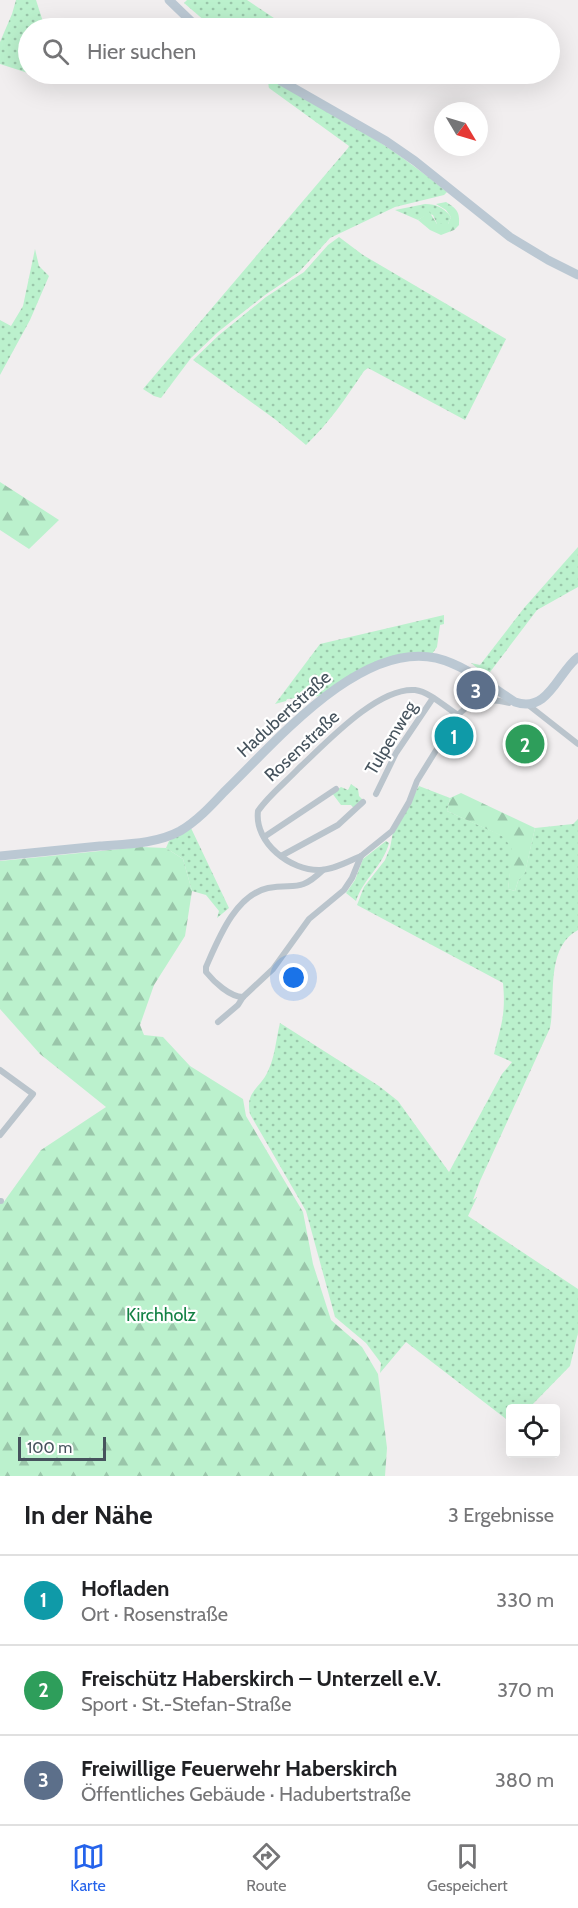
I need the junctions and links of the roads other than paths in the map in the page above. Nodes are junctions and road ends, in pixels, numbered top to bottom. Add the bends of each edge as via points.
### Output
1 (169, 0) edge
2 (188, 18) edge
3 (286, 84) edge
4 (578, 275) edge
5 (578, 657) edge
6 (433, 698) junction
7 (512, 700) junction
8 (527, 704) junction
9 (458, 716) junction
10 (578, 744) edge
11 (336, 789) dead end
12 (376, 794) dead end
13 (363, 802) dead end
14 (264, 837) junction
15 (0, 856) edge
16 (281, 856) junction
17 (361, 856) junction
18 (324, 870) junction
19 (243, 997) junction
20 (218, 1022) dead end
21 (0, 1070) edge
22 (0, 1135) edge

1 - 2 street
3 - 4 street via 386,141 510,237
5 - 8 street via 554,689
6 - 9 street, Rosenstraße
6 - 12 street, Tulpenweg
6 - 14 street, Rosenstraße via 424,692 403,691 375,703 334,734 260,808 259,829
7 - 8 street, Hadubertstraße
7 - 9 street via 478,701
7 - 15 street, Hadubertstraße via 451,663 428,657 400,658 354,676 322,698 200,816 172,835 141,842
8 - 10 street
9 - 17 street via 417,781 394,828
11 - 14 street
13 - 16 street via 338,825
14 - 16 street
16 - 18 street via 307,870
17 - 18 street
17 - 19 street via 344,890 309,919 273,969
18 - 19 street via 312,881 298,886 263,890 232,914 206,972 230,994
19 - 20 street
21 - 22 street via 33,1094

